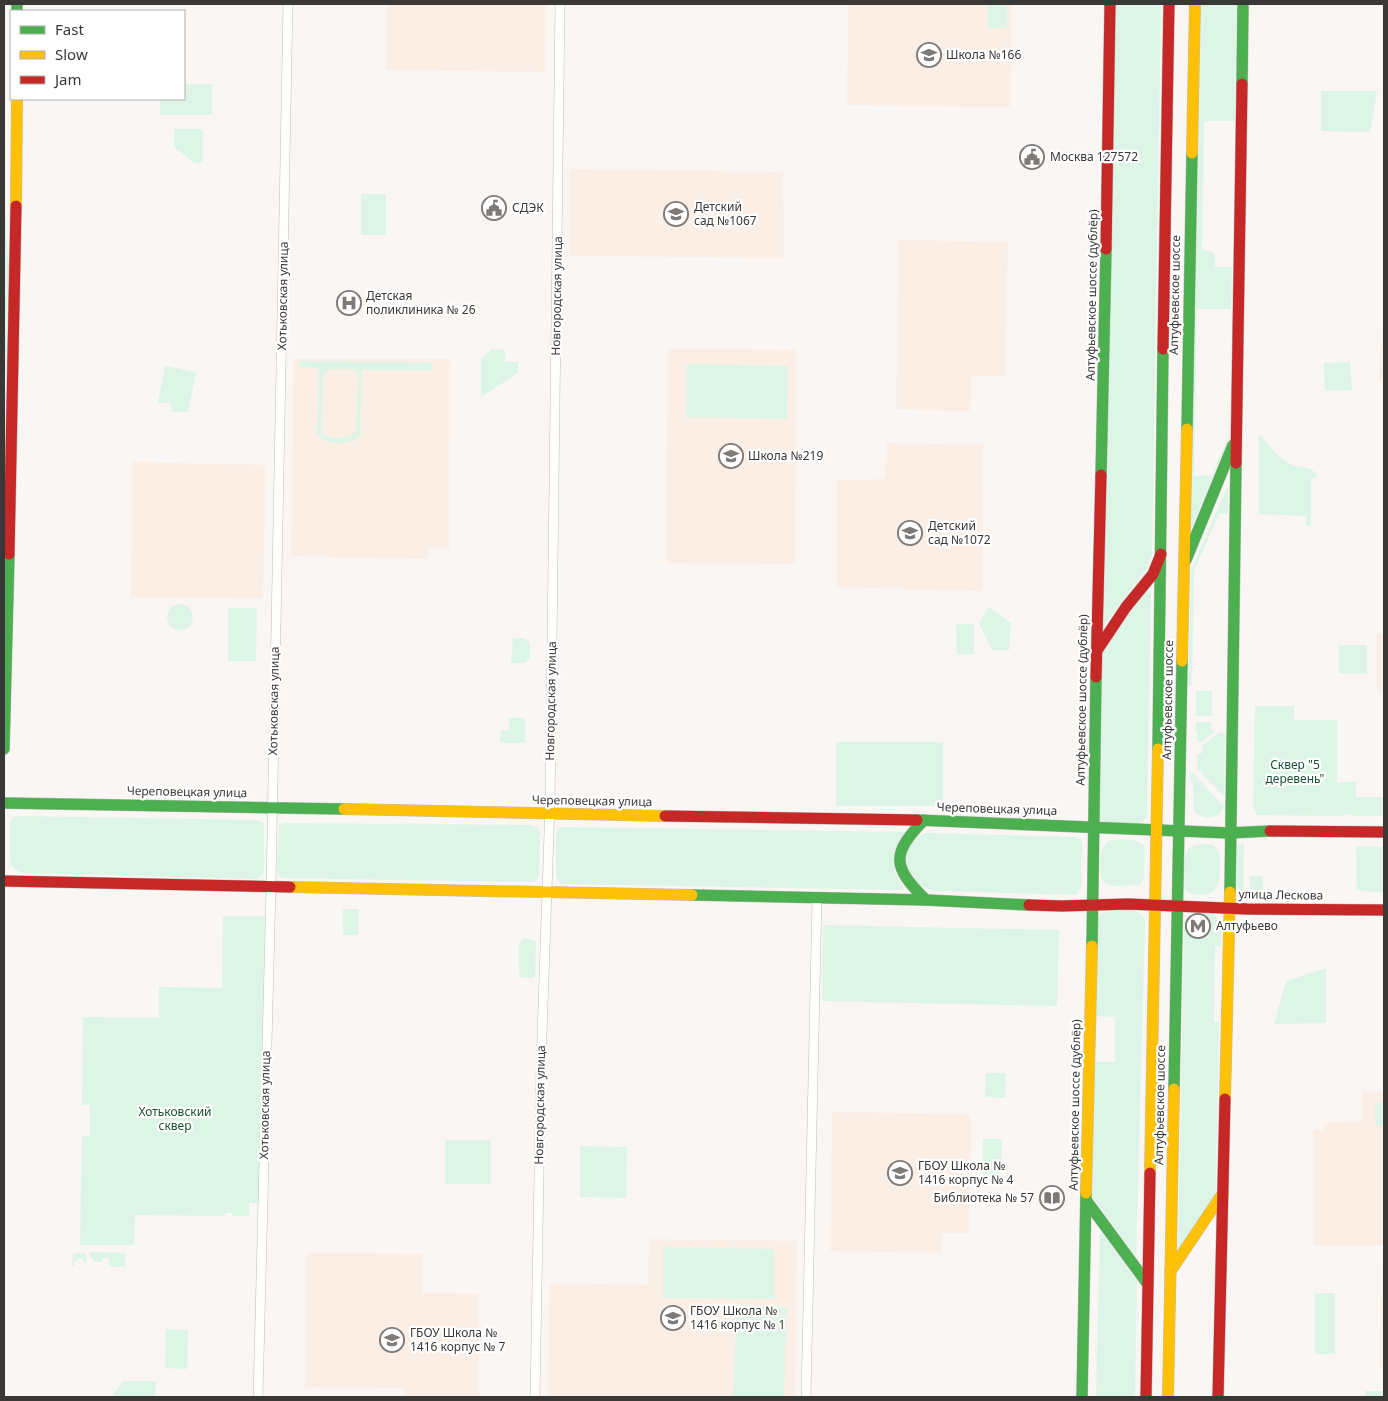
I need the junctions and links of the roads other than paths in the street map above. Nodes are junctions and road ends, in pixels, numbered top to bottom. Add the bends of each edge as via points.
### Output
1 (288, 4) edge
2 (560, 4) edge
3 (1110, 4) edge
4 (1169, 4) edge
5 (1195, 4) edge
6 (1243, 4) edge
7 (17, 100) edge
8 (1236, 438) junction
9 (1162, 550) junction
10 (1185, 564) junction
11 (1097, 651) junction
12 (4, 749) edge
13 (4, 803) edge
14 (272, 807) junction
15 (549, 814) junction
16 (924, 820) junction
17 (1093, 827) junction
18 (1157, 830) junction
19 (1180, 831) junction
20 (1384, 832) edge
21 (1229, 833) junction
22 (4, 881) edge
23 (271, 887) junction
24 (547, 892) junction
25 (817, 898) junction
26 (926, 900) junction
27 (1092, 904) junction
28 (1155, 906) junction
29 (1178, 906) junction
30 (1228, 908) junction
31 (1384, 910) edge
32 (1223, 1193) junction
33 (1086, 1200) junction
34 (1170, 1272) junction
35 (1147, 1282) junction
36 (258, 1397) edge
37 (535, 1397) edge
38 (806, 1397) edge
39 (1082, 1397) edge
40 (1146, 1397) edge
41 (1168, 1397) edge
42 (1218, 1397) edge

1 - 14 street, Хотьковская улица
2 - 15 street, Новгородская улица
3 - 11 main road, Алтуфьевское шоссе (дублёр)
4 - 9 main road, Алтуфьевское шоссе
5 - 10 main road, Алтуфьевское шоссе
6 - 8 main road
7 - 12 main road
8 - 10 main road
8 - 21 main road
9 - 11 main road via 1154,574
9 - 18 main road, Алтуфьевское шоссе
10 - 19 main road, Алтуфьевское шоссе
11 - 17 main road, Алтуфьевское шоссе (дублёр)
13 - 14 main road, Череповецкая улица
14 - 15 main road, Череповецкая улица
14 - 23 street, Хотьковская улица
15 - 16 main road, Череповецкая улица
15 - 24 street, Новгородская улица
16 - 17 main road, Череповецкая улица
16 - 26 main road via 906,840 899,863 906,880
17 - 18 main road, Череповецкая улица
17 - 27 main road, Алтуфьевское шоссе (дублёр)
18 - 19 main road, Череповецкая улица
18 - 28 main road, Алтуфьевское шоссе
19 - 21 main road
19 - 29 main road, Алтуфьевское шоссе
20 - 21 main road via 1247,830
21 - 30 main road
22 - 23 main road
23 - 24 main road
23 - 36 street, Хотьковская улица
24 - 25 main road
24 - 37 street, Новгородская улица
25 - 26 main road
25 - 38 street
26 - 27 main road
27 - 28 main road
27 - 33 main road, Алтуфьевское шоссе (дублёр)
28 - 29 main road
28 - 35 main road, Алтуфьевское шоссе
29 - 30 main road, улица Лескова
29 - 34 main road, Алтуфьевское шоссе
30 - 31 main road, улица Лескова
30 - 32 main road
32 - 34 main road
32 - 42 main road
33 - 35 main road
33 - 39 main road, Алтуфьевское шоссе (дублёр)
34 - 41 main road, Алтуфьевское шоссе
35 - 40 main road, Алтуфьевское шоссе

